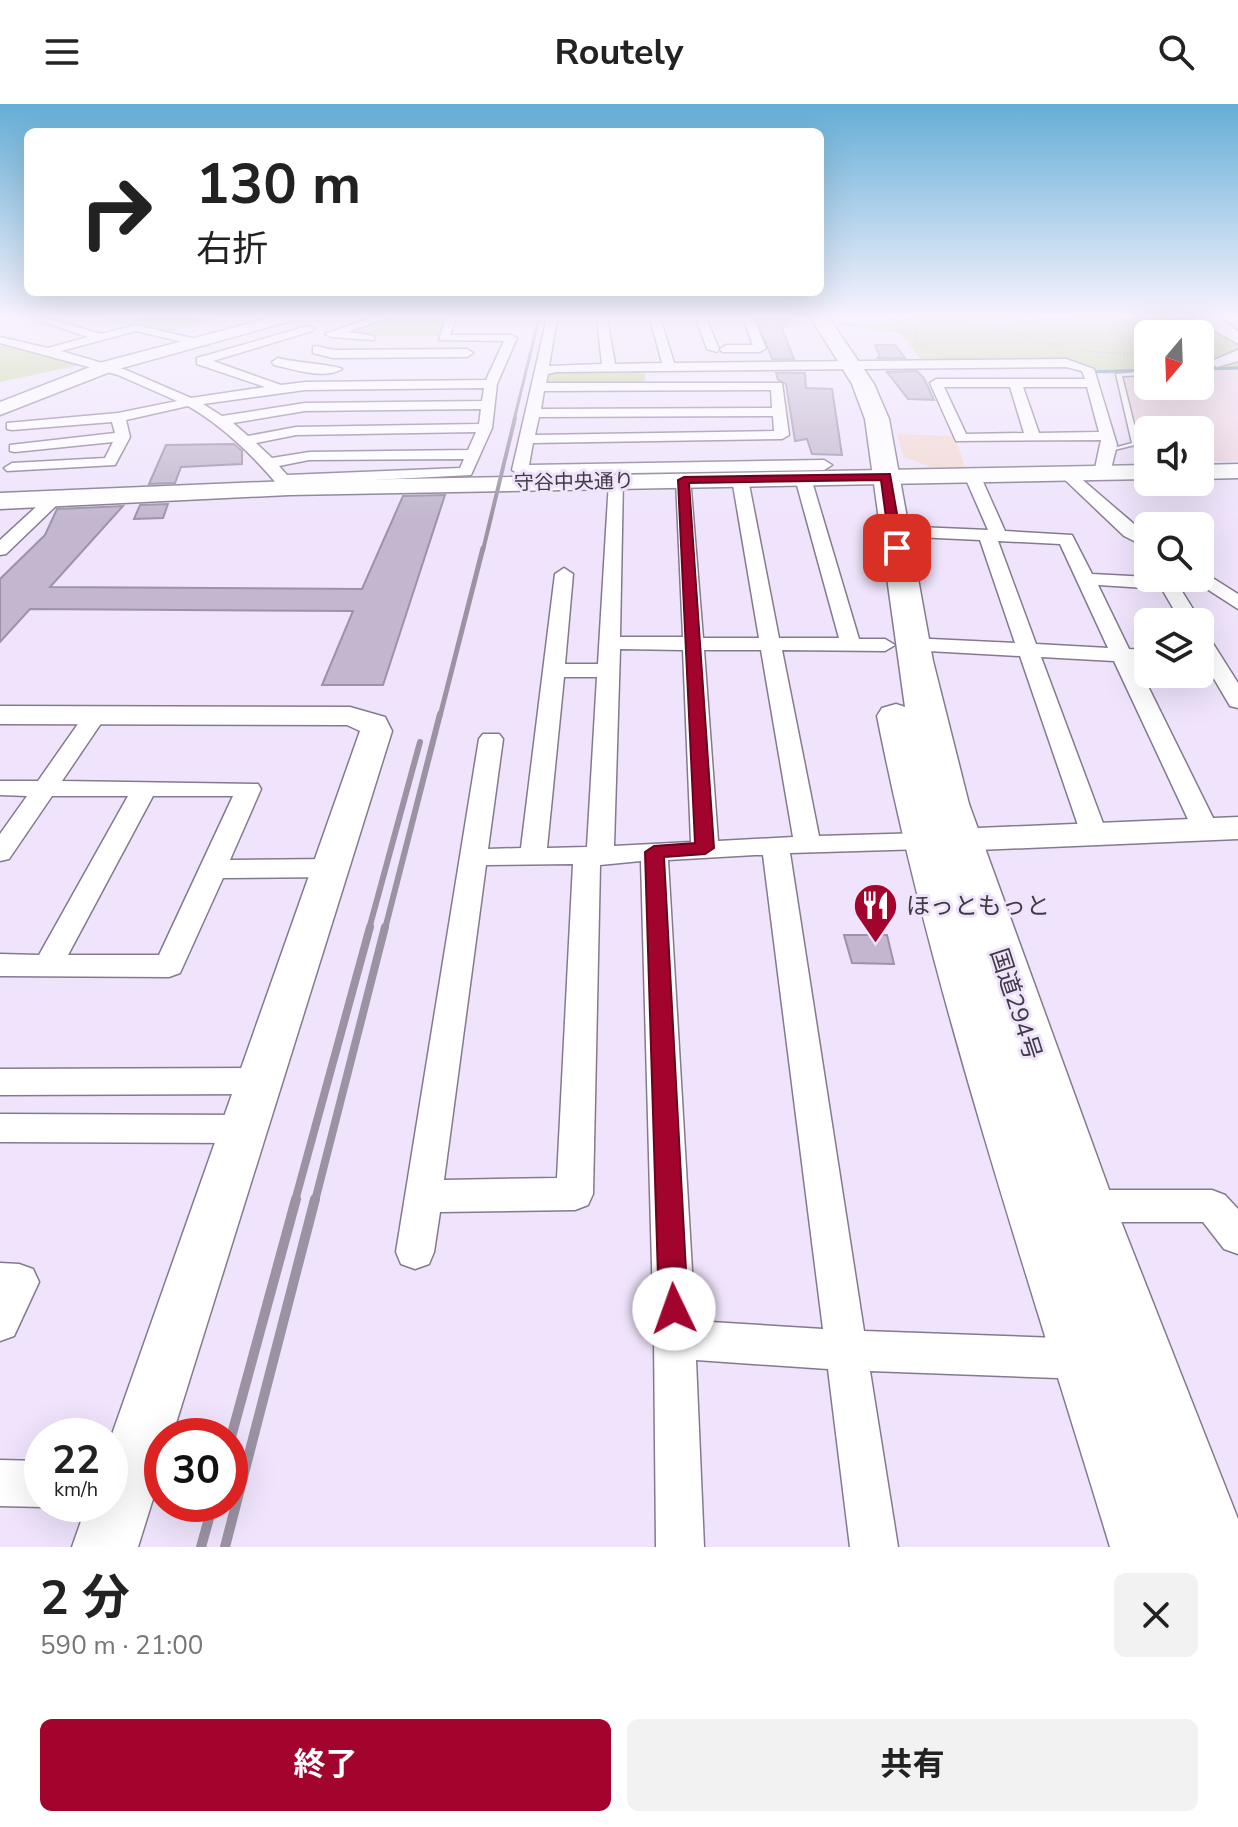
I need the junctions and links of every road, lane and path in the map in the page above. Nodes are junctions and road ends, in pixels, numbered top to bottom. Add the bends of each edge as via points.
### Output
1 (60, 385) edge
2 (156, 385) edge
3 (271, 385) edge
4 (420, 385) edge
5 (491, 385) edge
6 (856, 385) edge
7 (937, 385) edge
8 (1016, 385) edge
9 (1092, 385) edge
10 (1122, 385) edge
11 (539, 387) joint
12 (646, 387) joint
13 (279, 388) junction
14 (194, 401) junction
15 (488, 405) junction
16 (0, 409) edge
17 (779, 412) junction
18 (533, 413) junction
19 (118, 417) junction
20 (224, 420) junction
21 (6, 422) edge
22 (485, 428) junction
23 (123, 437) junction
24 (1033, 437) junction
25 (527, 439) junction
26 (249, 440) junction
27 (15, 448) junction
28 (1106, 453) junction
29 (472, 454) junction
30 (270, 463) junction
31 (824, 465) dead end
32 (1134, 466) edge
33 (12, 468) junction
34 (1238, 471) edge
35 (1214, 472) edge
36 (1066, 473) junction
37 (972, 475) junction
38 (557, 476) junction
39 (876, 476) junction
40 (803, 478) junction
41 (740, 479) junction
42 (684, 480) junction
43 (617, 481) junction
44 (286, 484) junction
45 (55, 498) junction
46 (2, 501) edge
47 (894, 531) junction
48 (1134, 534) edge
49 (993, 535) junction
50 (0, 550) edge
51 (564, 574) dead end
52 (1214, 576) edge
53 (1238, 578) edge
54 (1085, 579) junction
55 (1214, 585) edge
56 (1238, 603) edge
57 (1183, 608) edge
58 (609, 643) junction
59 (693, 644) junction
60 (771, 644) junction
61 (882, 644) junction
62 (1029, 650) junction
63 (1122, 654) junction
64 (1134, 655) edge
65 (1214, 669) edge
66 (553, 670) junction
67 (608, 671) junction
68 (1238, 701) edge
69 (0, 715) edge
70 (95, 716) junction
71 (491, 739) dead end
72 (0, 788) edge
73 (45, 788) junction
74 (145, 788) junction
75 (1222, 829) edge
76 (1094, 834) junction
77 (942, 840) junction
78 (791, 843) junction
79 (705, 848) junction
80 (654, 852) junction
81 (0, 853) edge
82 (473, 857) junction
83 (533, 857) junction
84 (593, 857) junction
85 (333, 868) junction
86 (213, 869) junction
87 (0, 965) edge
88 (48, 965) junction
89 (261, 1081) junction
90 (0, 1082) edge
91 (0, 1128) edge
92 (245, 1129) junction
93 (423, 1196) junction
94 (1083, 1206) junction
95 (1238, 1237) edge
96 (415, 1252) dead end
97 (0, 1281) edge
98 (0, 1322) edge
99 (675, 1339) junction
100 (844, 1350) junction
101 (1089, 1359) junction
102 (128, 1457) edge
103 (0, 1483) edge
104 (24, 1484) edge
105 (110, 1522) edge
106 (105, 1547) edge
107 (680, 1547) edge
108 (874, 1547) edge
109 (1150, 1547) edge
110 (1209, 1547) edge

1 - 16 street
2 - 14 street
3 - 13 street
4 - 13 street
5 - 15 street
6 - 39 highway, 国道294号 via 877,419
7 - 24 street via 961,438
8 - 24 street
9 - 28 street
10 - 28 lane via 1136,444
11 - 12 street
11 - 18 street
12 - 17 street via 777,386
13 - 14 street
14 - 19 street
14 - 20 street
15 - 20 street via 305,407
15 - 22 street
17 - 18 street
17 - 25 street via 782,435
18 - 25 street
19 - 21 street
19 - 23 street
20 - 26 street
21 - 27 street
22 - 26 street via 296,431
22 - 29 street
23 - 27 street
23 - 33 street via 110,462
24 - 28 street
25 - 38 street via 520,470
26 - 30 street
27 - 33 street
28 - 32 main road, 守谷中央通り
28 - 36 main road, 守谷中央通り
29 - 30 street via 309,456
29 - 44 street via 466,472
30 - 44 street
31 - 38 street
33 - 46 street
34 - 35 main road
36 - 37 main road, 守谷中央通り
36 - 48 street
37 - 39 main road, 守谷中央通り
37 - 49 street
38 - 43 main road, 守谷中央通り
38 - 44 main road, 守谷中央通り
39 - 40 main road, 守谷中央通り
39 - 47 highway, 国道294号
39 - 61 highway, 国道294号
40 - 41 main road, 守谷中央通り
40 - 61 street
41 - 42 main road, 守谷中央通り
41 - 60 street
42 - 43 main road, 守谷中央通り
42 - 59 street
43 - 58 street
44 - 45 main road, 守谷中央通り
45 - 46 main road, 守谷中央通り
45 - 50 street
47 - 49 street
47 - 61 highway, 国道294号
49 - 54 street via 1066,539
49 - 62 street
51 - 66 street
52 - 53 street
54 - 57 street via 1168,584
54 - 63 street
55 - 56 street
58 - 59 street
58 - 67 street
59 - 60 street
59 - 79 street
60 - 61 street
60 - 78 street
61 - 62 street
61 - 77 highway, 国道294号 via 934,758
62 - 63 street
62 - 76 street
63 - 64 street
63 - 75 street
65 - 68 street
66 - 67 street
66 - 83 street
67 - 84 street
69 - 70 street
70 - 73 street
70 - 85 street via 350,716 374,724
71 - 82 street
72 - 73 street
73 - 74 street
73 - 81 street
74 - 86 street via 249,789
74 - 88 street
75 - 76 street
76 - 77 street
77 - 78 street
77 - 94 highway, 国道294号
77 - 101 highway, 国道294号 via 993,1068
78 - 79 street
78 - 100 street
79 - 80 street
80 - 84 street
80 - 99 street
82 - 83 street
82 - 93 street
83 - 84 street
84 - 93 street via 575,1194
85 - 86 street
85 - 89 street
86 - 88 street via 169,966
87 - 88 street
89 - 90 street
89 - 92 street
91 - 92 street
92 - 102 street
93 - 96 street
94 - 95 street via 1212,1206
94 - 110 highway, 国道294号
97 - 98 street via 19,1282
99 - 100 street
99 - 107 street
100 - 101 street
100 - 108 street
101 - 109 highway, 国道294号
103 - 104 street
105 - 106 street

